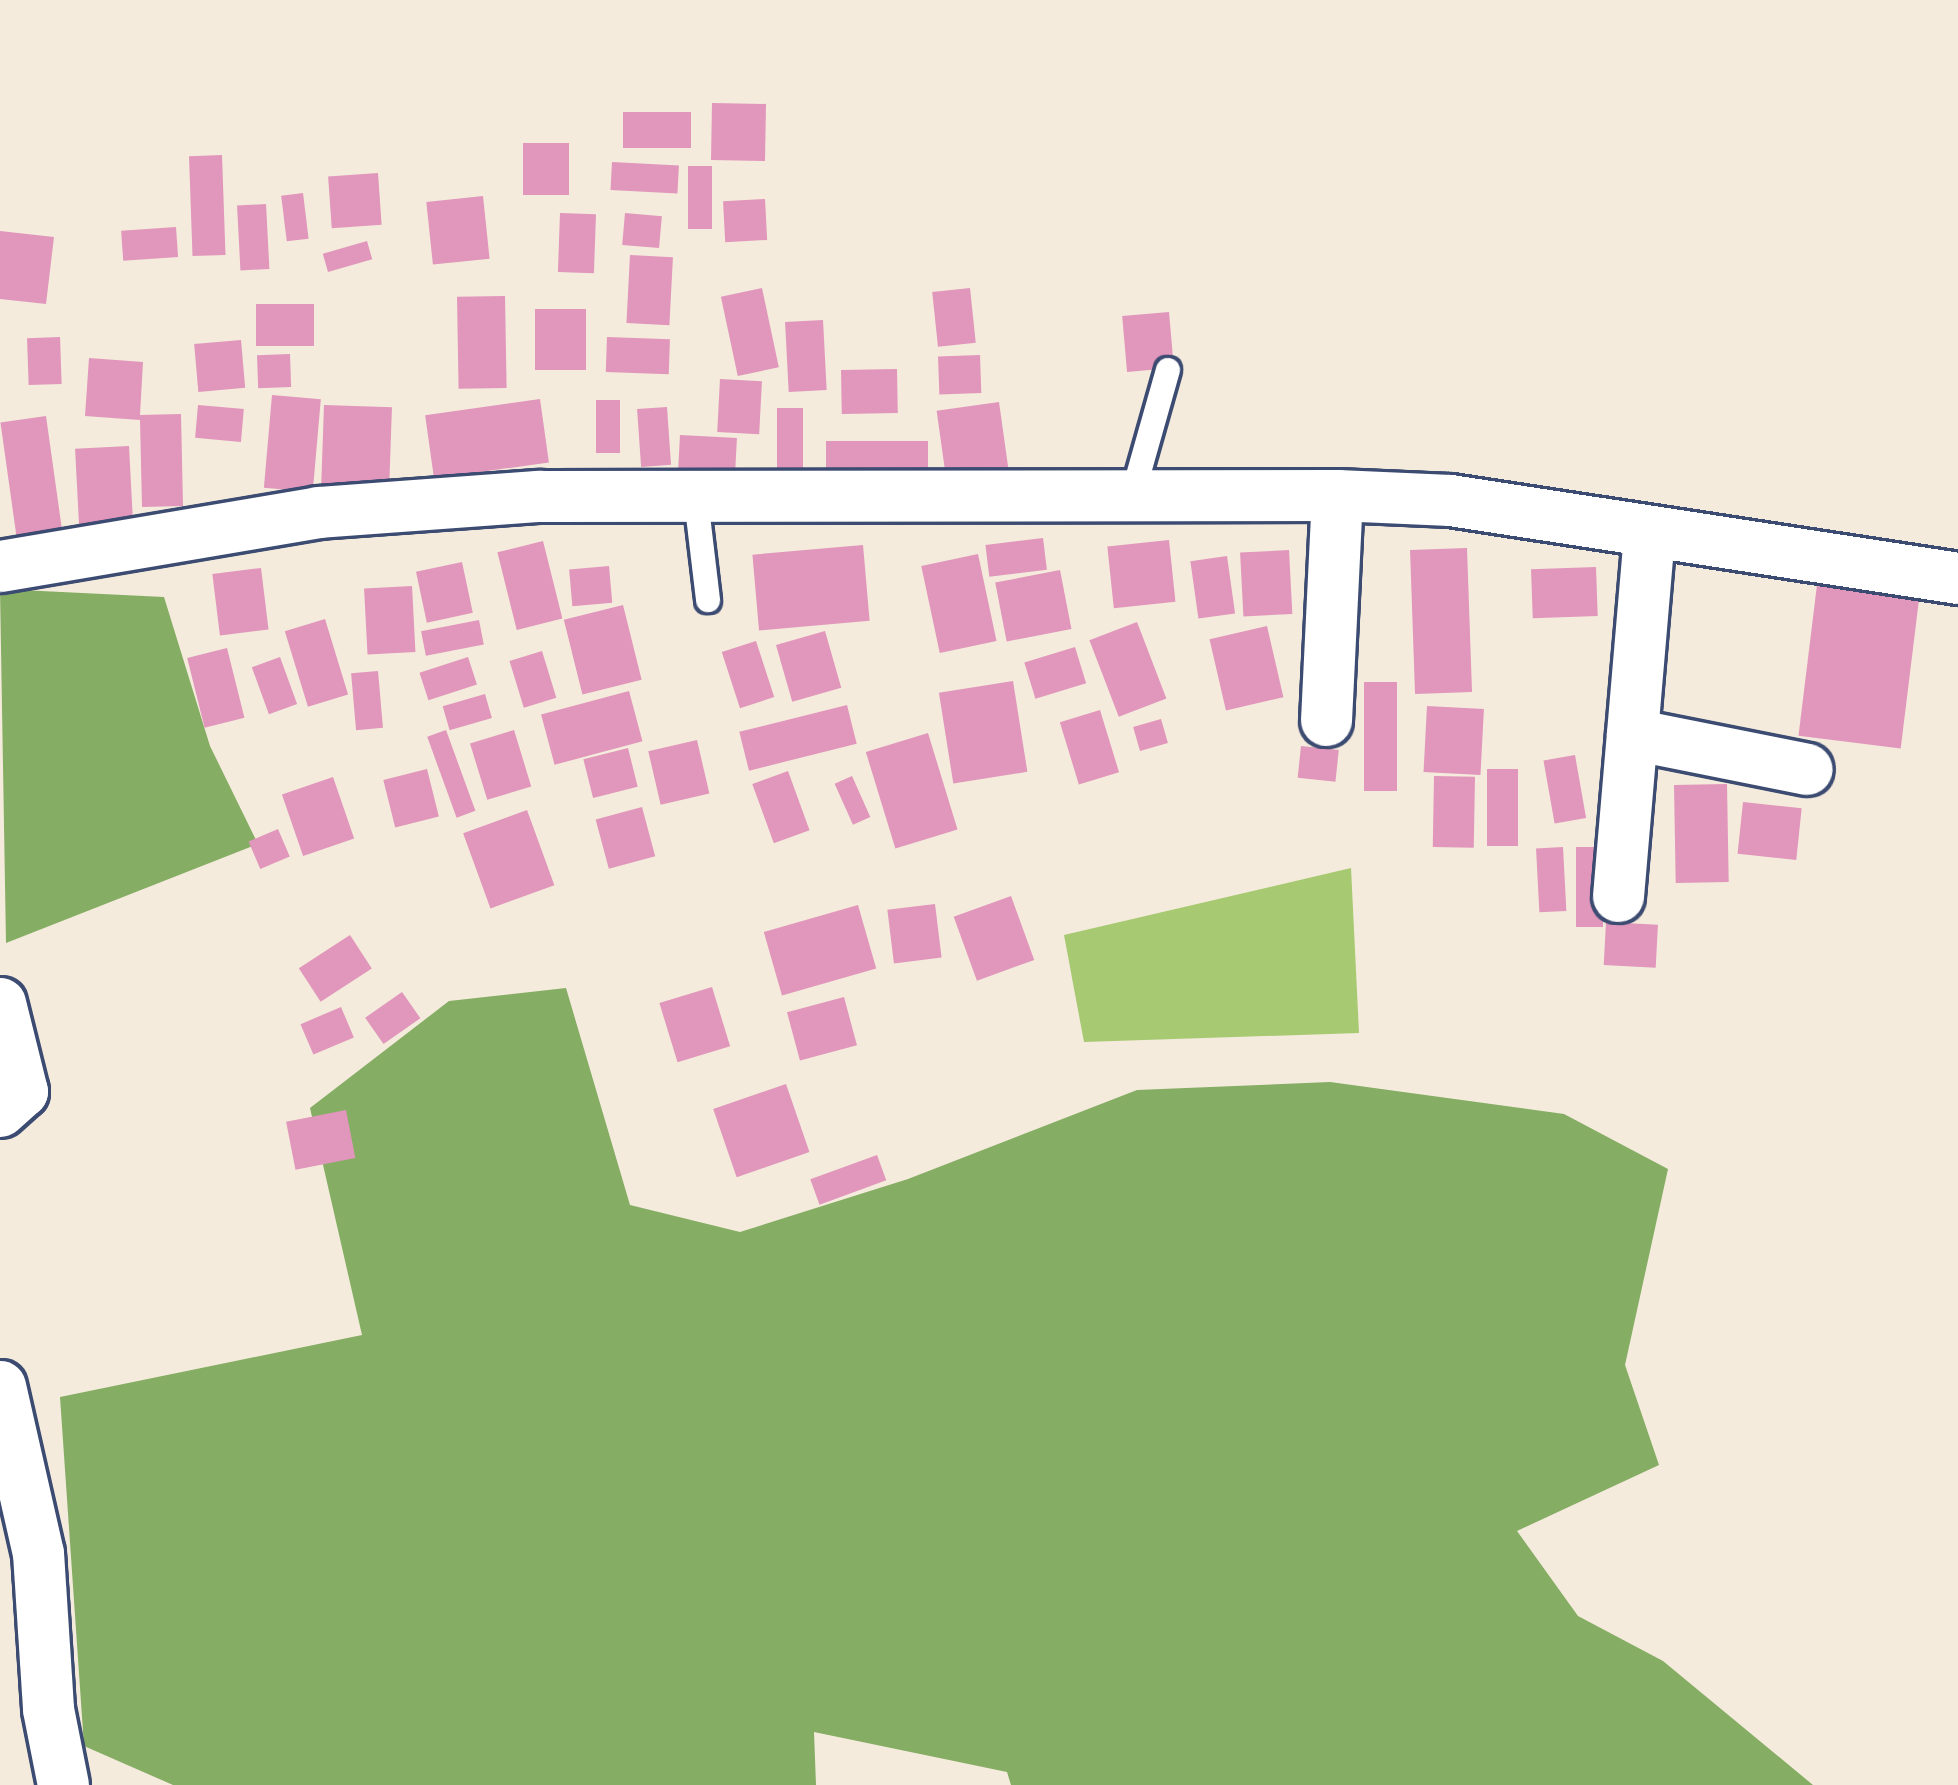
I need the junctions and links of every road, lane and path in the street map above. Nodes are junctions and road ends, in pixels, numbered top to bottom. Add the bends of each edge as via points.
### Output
1 (1168, 370) dead end
2 (1337, 495) junction
3 (1132, 497) junction
4 (695, 500) junction
5 (1648, 533) junction
6 (0, 566) edge
7 (1958, 578) edge
8 (708, 600) dead end
9 (1326, 720) dead end
10 (1632, 734) junction
11 (1807, 769) dead end
12 (1618, 896) dead end
13 (0, 1003) edge
14 (0, 1111) edge
15 (0, 1386) edge
16 (63, 1785) edge

1 - 3 lane
2 - 3 street
2 - 5 street via 1450,500
2 - 9 street
3 - 4 street
4 - 6 street via 538,496 319,512
4 - 8 lane
5 - 7 street
5 - 10 street
10 - 11 street
10 - 12 street
13 - 14 street via 22,1091
15 - 16 street via 38,1553 48,1708

